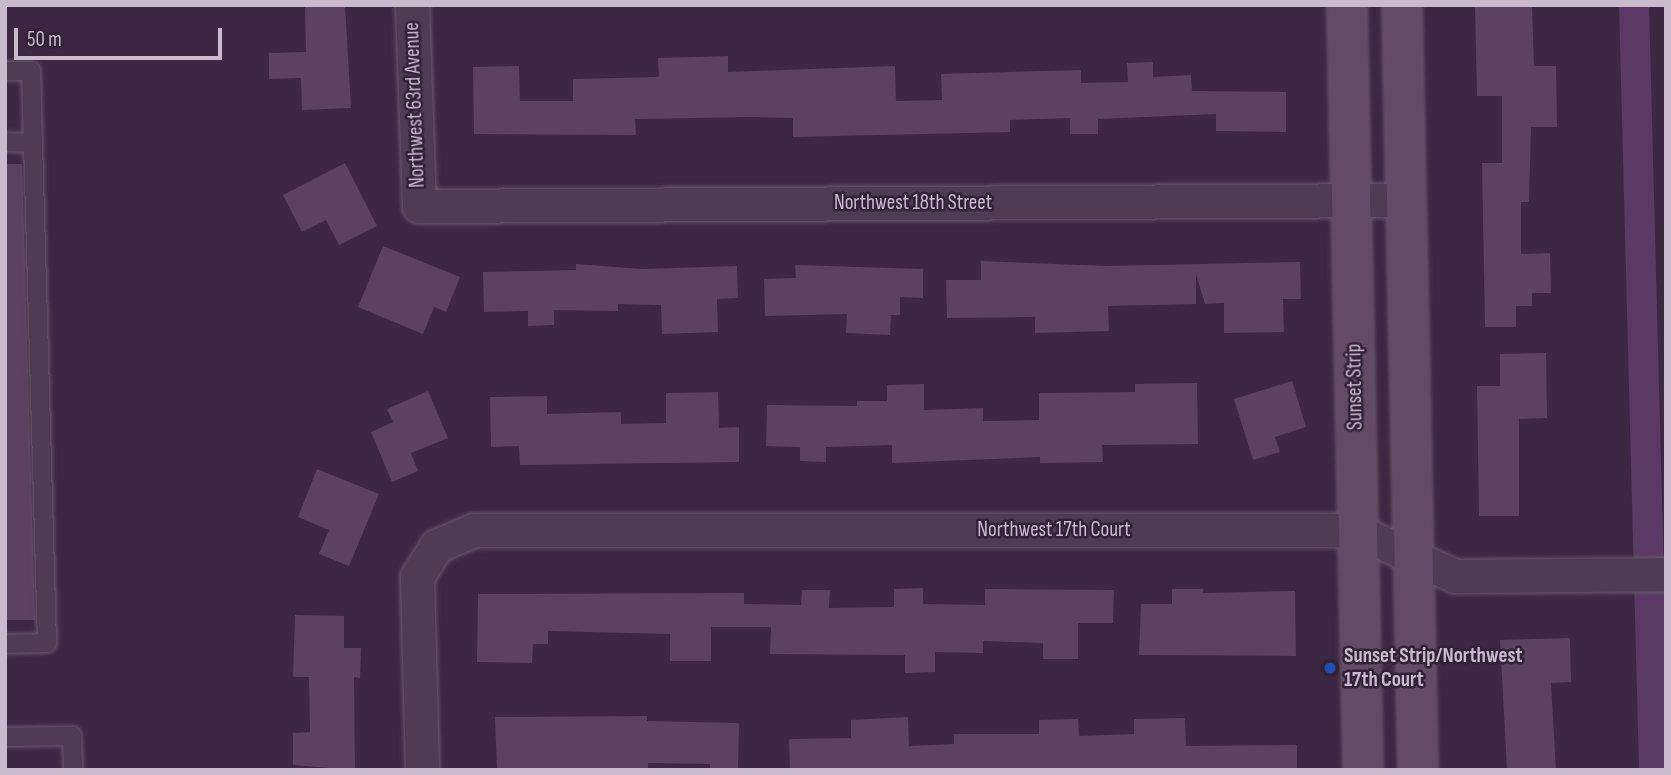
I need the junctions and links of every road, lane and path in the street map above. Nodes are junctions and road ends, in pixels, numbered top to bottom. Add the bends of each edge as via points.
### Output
1 (412, 5) edge
2 (1347, 5) edge
3 (1402, 5) edge
4 (5, 71) edge
5 (5, 142) edge
6 (33, 143) junction
7 (1352, 201) junction
8 (1407, 201) junction
9 (419, 206) joint
10 (1357, 531) junction
11 (1414, 559) junction
12 (1666, 575) edge
13 (5, 644) edge
14 (5, 737) edge
15 (73, 770) edge
16 (422, 770) edge
17 (1363, 770) edge
18 (1418, 770) edge

1 - 9 street, Northwest 63rd Avenue
2 - 7 street, Sunset Strip
3 - 8 street
4 - 6 lane via 31,71
5 - 6 lane
6 - 13 lane via 47,643
7 - 8 street, Northwest 18th Street
7 - 9 street, Northwest 18th Street
7 - 10 street, Sunset Strip
8 - 11 street
10 - 11 street, Northwest 17th Court
10 - 16 street, Northwest 17th Court via 474,530 436,545 417,578
10 - 17 street, Sunset Strip
11 - 12 street, Northwest 17th Court via 1455,576
11 - 18 street
14 - 15 lane via 72,736

